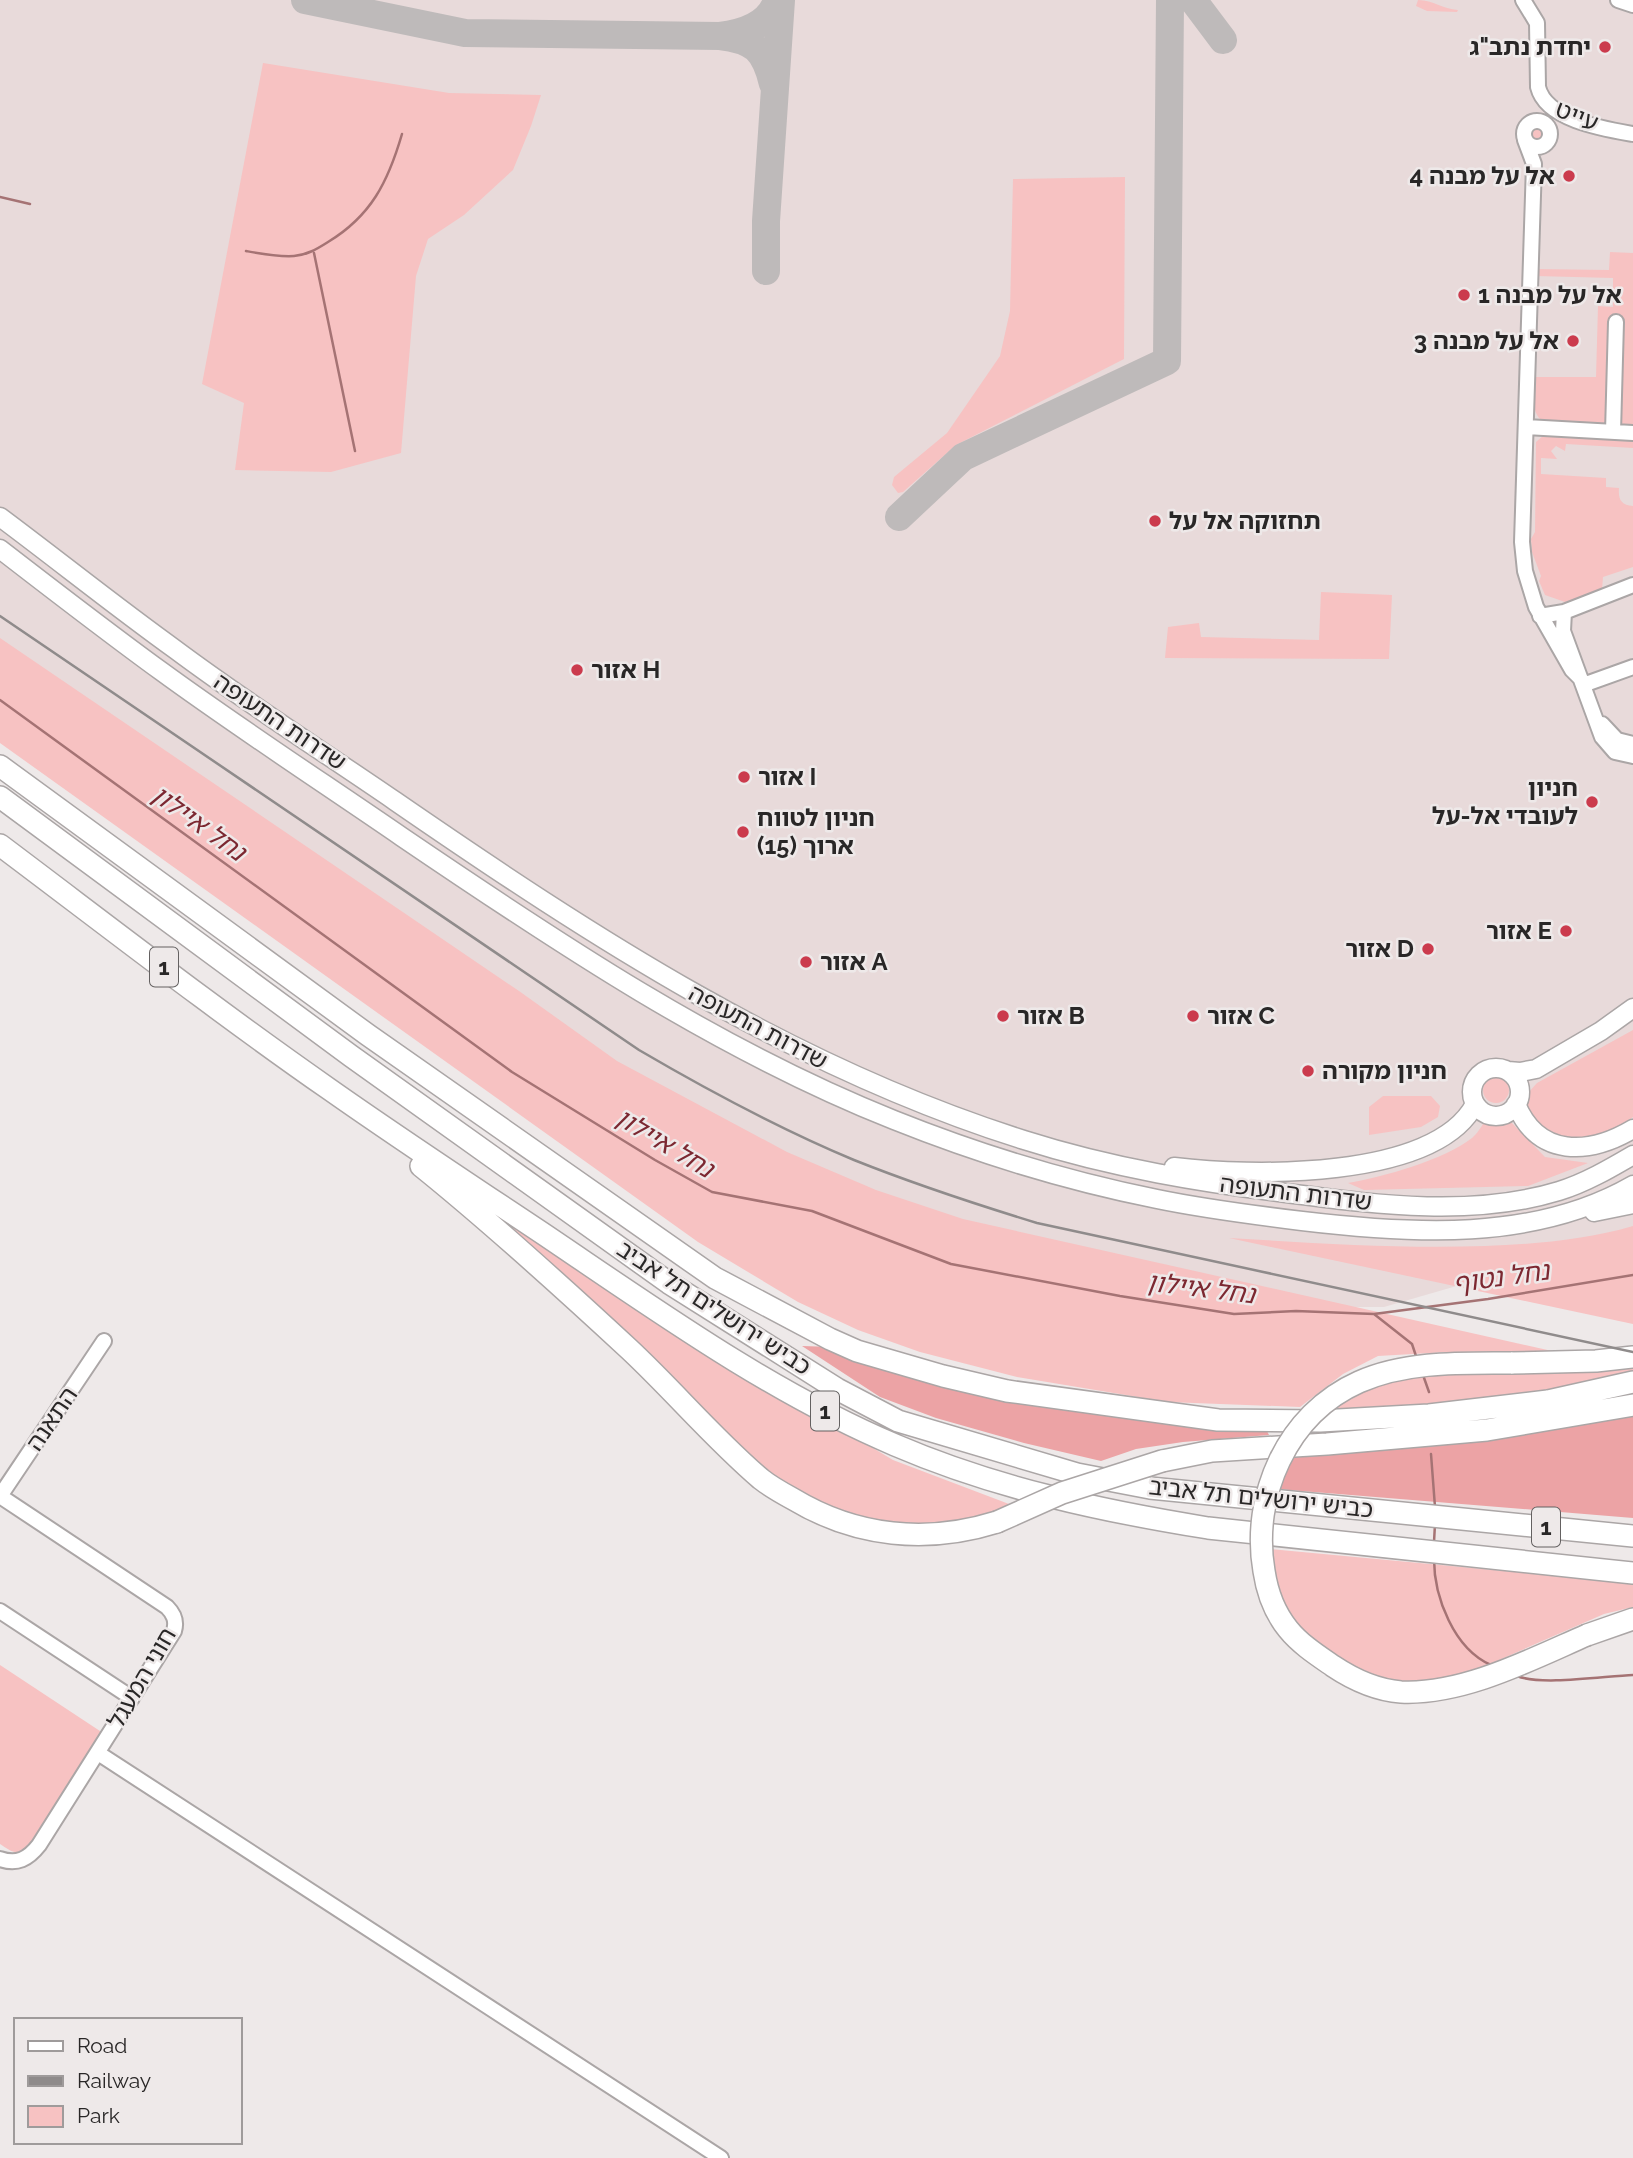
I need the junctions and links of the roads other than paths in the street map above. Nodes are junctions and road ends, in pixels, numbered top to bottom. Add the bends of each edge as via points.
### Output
1 (1523, 0) edge
2 (1633, 134) edge
3 (1525, 140) junction
4 (1546, 144) junction
5 (1534, 164) junction
6 (1616, 322) dead end
7 (1526, 426) junction
8 (1613, 432) junction
9 (1633, 433) edge
10 (0, 517) edge
11 (0, 549) edge
12 (1633, 585) edge
13 (1552, 616) junction
14 (1633, 667) edge
15 (1582, 682) junction
16 (1589, 701) junction
17 (1633, 744) edge
18 (1633, 756) edge
19 (0, 765) edge
20 (0, 797) edge
21 (0, 845) edge
22 (1633, 1008) edge
23 (1633, 1020) edge
24 (1508, 1071) junction
25 (328, 1089) junction
26 (1518, 1101) junction
27 (1475, 1104) junction
28 (1633, 1129) edge
29 (1058, 1149) junction
30 (1633, 1155) edge
31 (1633, 1185) edge
32 (1633, 1204) edge
33 (1501, 1226) junction
34 (104, 1341) dead end
35 (1633, 1357) edge
36 (1633, 1382) edge
37 (1633, 1405) edge
38 (3, 1504) edge
39 (1633, 1536) edge
40 (1633, 1573) edge
41 (0, 1611) edge
42 (1633, 1619) edge
43 (132, 1698) junction
44 (98, 1753) junction
45 (0, 1859) edge
46 (720, 2158) edge

1 - 2 street, עייט via 1537,23 1538,87 1546,104 1585,123
3 - 4 street via 1534,147
3 - 4 street via 1526,128 1539,122 1550,132
3 - 5 street
4 - 5 street
5 - 7 street
6 - 8 street
7 - 8 street
7 - 13 street via 1525,564 1529,589
8 - 9 street
10 - 29 main road, שדרות התעופה via 177,651 500,872 672,982 846,1073 975,1123
11 - 33 main road, שדרות התעופה via 162,672 486,894 659,1003 836,1096 1018,1165 1161,1200 1387,1230
12 - 13 street
13 - 15 street
13 - 15 street via 1572,670
14 - 15 street
15 - 16 street
16 - 17 street via 1604,729 1617,740
16 - 18 street via 1607,744 1615,752
19 - 36 highway via 368,1035 715,1278 857,1351 1007,1391 1218,1420 1429,1415 1538,1402
20 - 39 highway, כביש ירושלים תל אביב / 1 via 351,1056 670,1283 837,1389 898,1421 1077,1474 1150,1488
21 - 25 highway, כביש ירושלים תל אביב / 1
22 - 24 main road via 1536,1069
23 - 26 main road via 1533,1080
24 - 26 main road via 1518,1082
24 - 27 main road via 1495,1068 1482,1073 1472,1090
25 - 37 highway, bridge via 536,1264 764,1481 818,1513 880,1532 938,1534 974,1529 1062,1493 1162,1461 1212,1451 1487,1430
25 - 40 highway, כביש ירושלים תל אביב / 1 via 664,1316 753,1371 895,1445 1011,1487 1153,1519
26 - 27 main road via 1498,1116 1484,1113
26 - 28 main road via 1522,1117 1536,1136 1565,1147 1583,1147
27 - 29 main road via 1461,1124 1438,1139 1397,1156 1345,1168 1177,1167
29 - 30 main road, שדרות התעופה via 1165,1175 1245,1188 1388,1205 1439,1206 1499,1204 1558,1191 1587,1181
31 - 33 main road, שדרות התעופה via 1565,1213
32 - 33 main road
34 - 38 street, התאנה
35 - 42 highway, bridge via 1427,1365 1374,1376 1315,1410 1292,1437 1267,1494 1259,1536 1266,1584 1287,1629 1313,1653 1374,1688 1403,1692 1461,1686
38 - 43 street, חוני המעגל via 172,1612 174,1631
41 - 43 street
43 - 44 street, חוני המעגל
44 - 45 street, חוני המעגל via 34,1852 21,1861
44 - 46 street

